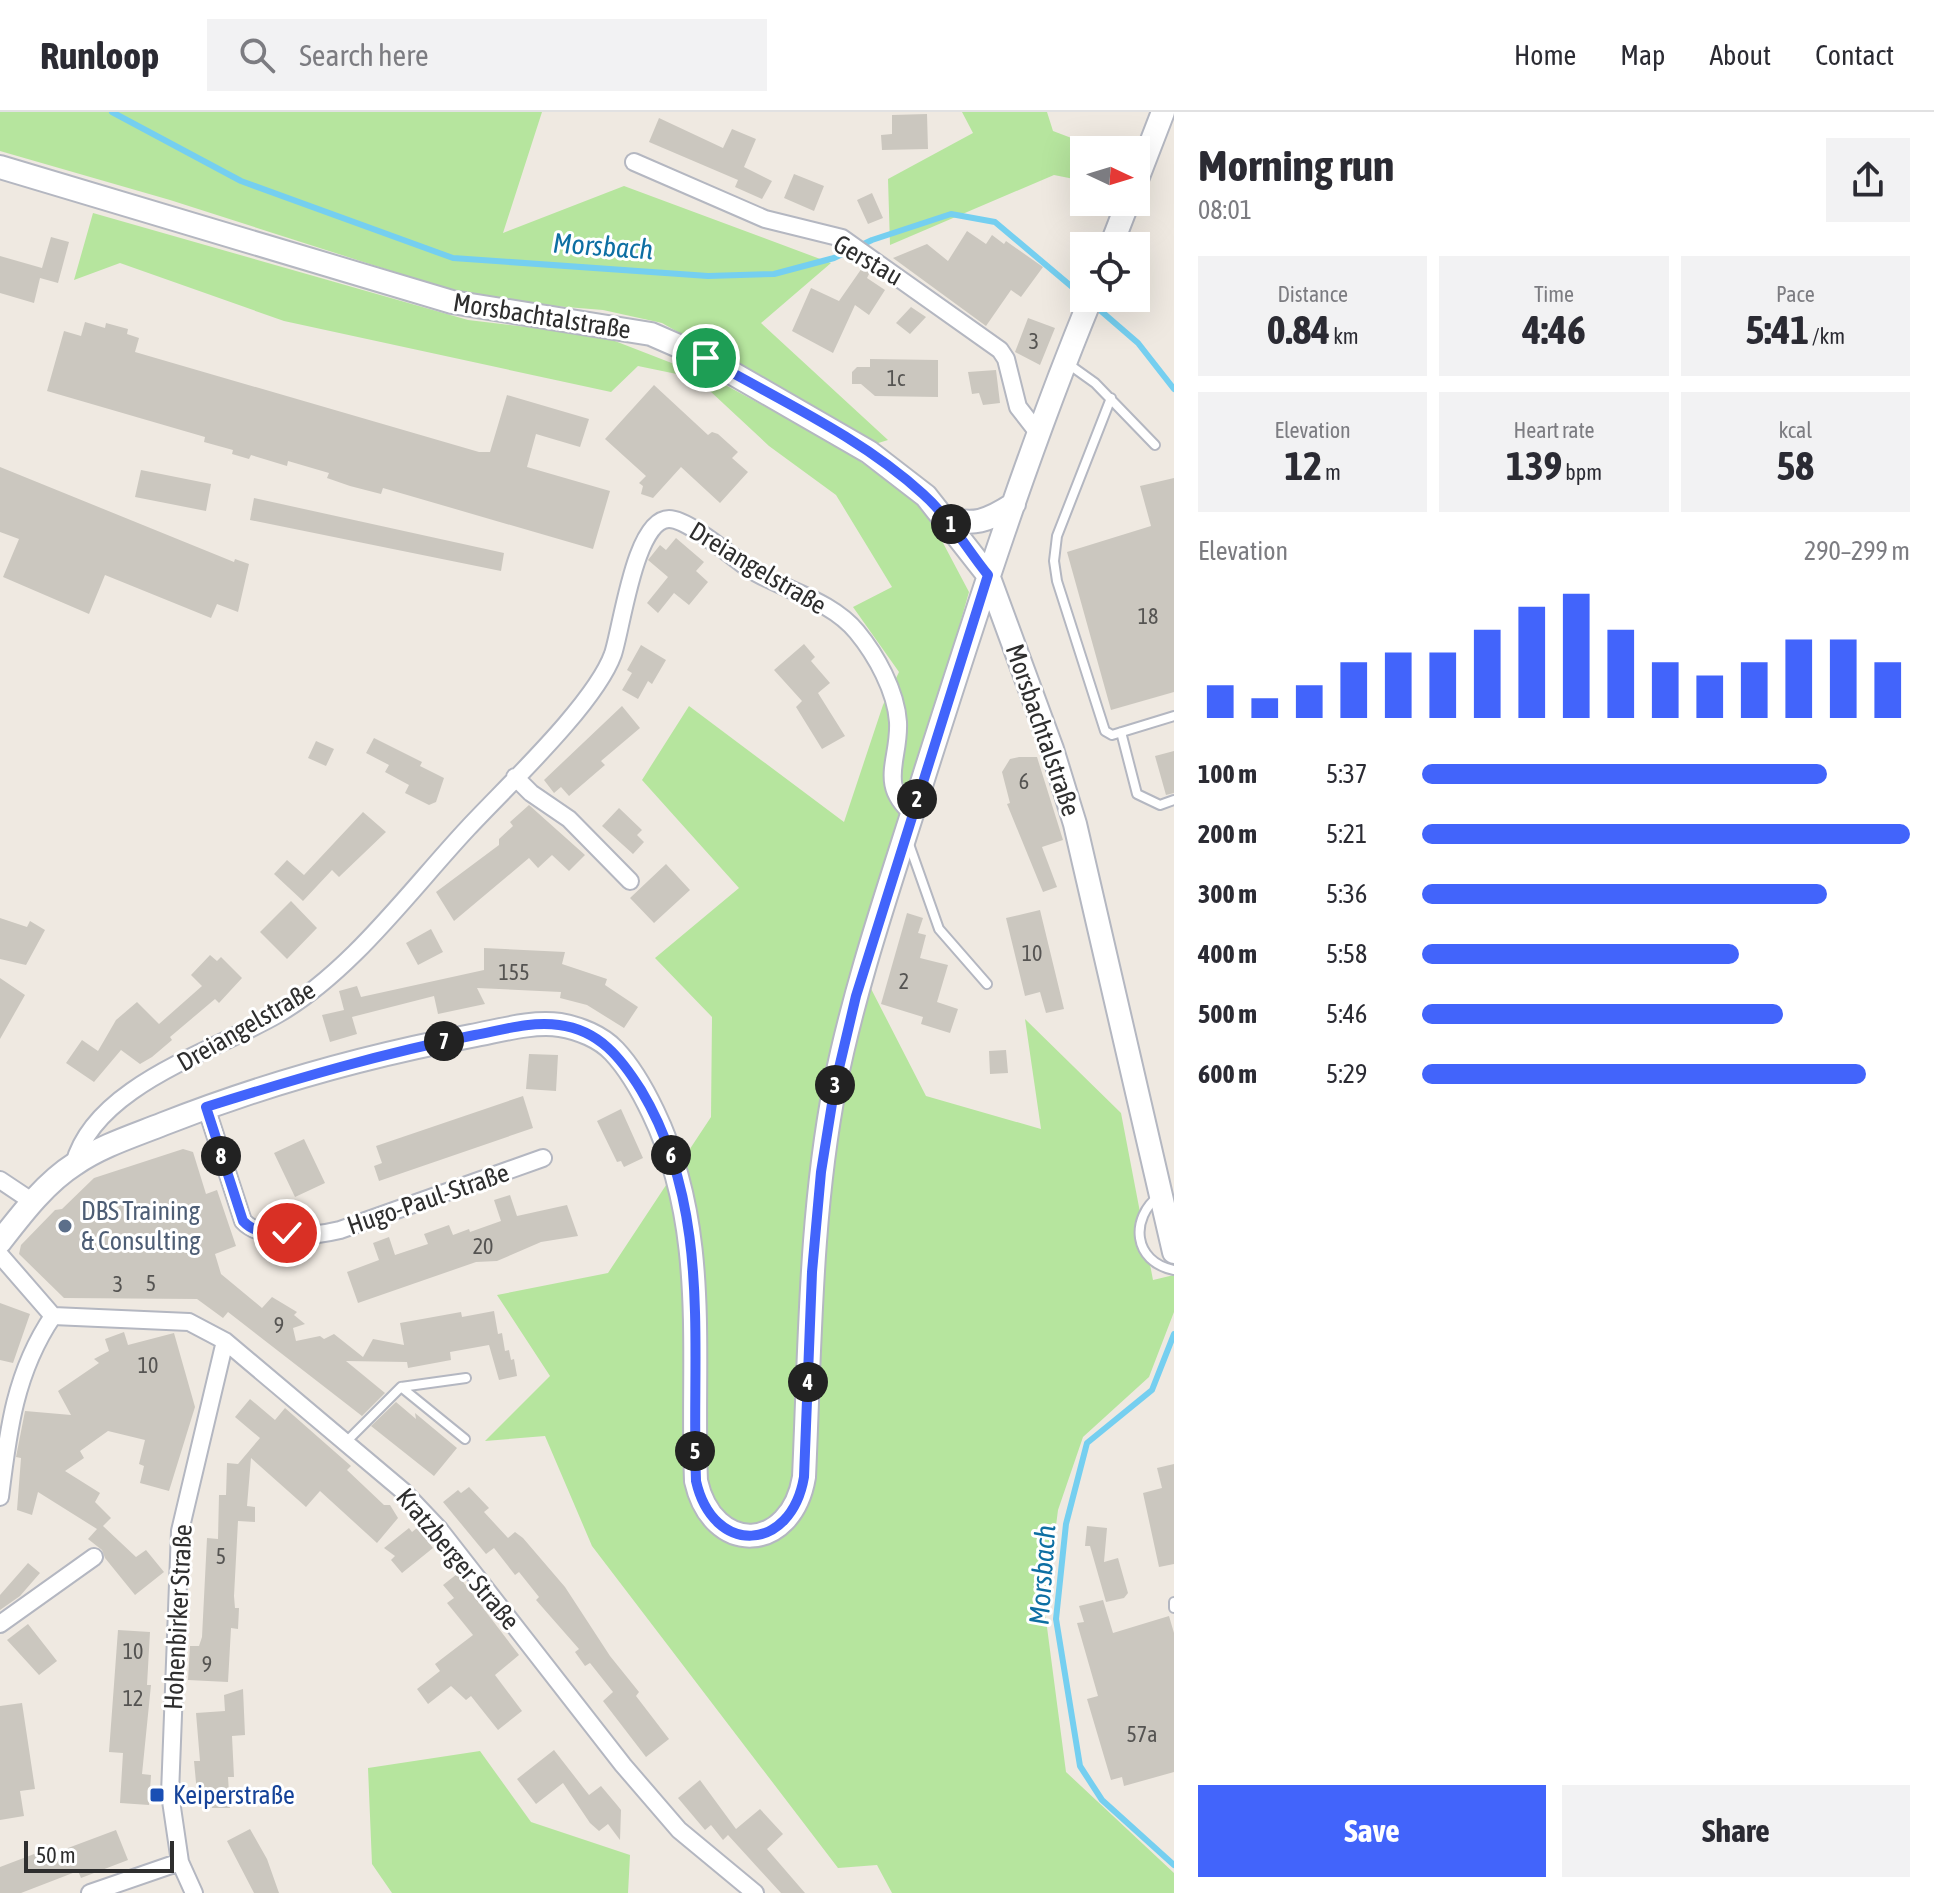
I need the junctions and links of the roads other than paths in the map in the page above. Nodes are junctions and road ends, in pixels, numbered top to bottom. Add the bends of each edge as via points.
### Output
1 (1163, 112) edge
2 (1150, 146) edge
3 (634, 162) dead end
4 (0, 167) edge
5 (1085, 312) edge
6 (1066, 362) junction
7 (1111, 398) junction
8 (1039, 434) junction
9 (1155, 445) dead end
10 (1014, 504) junction
11 (944, 517) junction
12 (988, 575) junction
13 (1174, 716) edge
14 (1121, 732) junction
15 (515, 777) junction
16 (1174, 800) edge
17 (913, 814) junction
18 (906, 836) junction
19 (630, 881) dead end
20 (987, 984) dead end
21 (206, 1107) junction
22 (543, 1158) dead end
23 (74, 1164) junction
24 (0, 1180) edge
25 (1161, 1195) junction
26 (33, 1202) junction
27 (0, 1242) edge
28 (1174, 1252) edge
29 (0, 1255) edge
30 (1174, 1270) edge
31 (53, 1316) junction
32 (225, 1341) junction
33 (466, 1378) dead end
34 (401, 1387) junction
35 (465, 1439) dead end
36 (345, 1443) junction
37 (0, 1497) edge
38 (94, 1557) dead end
39 (1174, 1602) edge
40 (1174, 1608) edge
41 (0, 1624) edge
42 (180, 1862) junction
43 (90, 1893) edge
44 (194, 1893) edge
45 (755, 1893) edge

1 - 2 main road
3 - 8 street, Gerstau via 765,219 842,238 874,258 1000,350 1018,407
4 - 11 main road, Morsbachtalstraße via 452,302 622,327 662,338 869,452
5 - 6 main road
6 - 7 lane
6 - 8 main road
7 - 9 lane
7 - 14 lane via 1057,536 1054,561 1101,726 1112,735
8 - 10 main road
10 - 11 main road via 988,521 966,524
10 - 12 main road
11 - 12 main road, Morsbachtalstraße
12 - 17 main road
12 - 25 main road, Morsbachtalstraße via 1075,824
13 - 14 lane
14 - 16 lane via 1137,794 1160,805
15 - 17 street, Dreiangelstraße via 605,672 644,537 655,524 669,519 854,628 896,706 892,782 894,793
15 - 19 street via 569,819
15 - 23 street, Dreiangelstraße via 311,993 122,1099 85,1138
17 - 18 main road
18 - 20 lane via 939,929
18 - 21 main road via 856,996 835,1085 812,1272 801,1493 785,1523 771,1531 727,1530 712,1519 699,1494 697,1309 687,1214 664,1135 613,1050 573,1028 524,1026 383,1055
21 - 22 street, Hugo-Paul-Straße via 243,1221 263,1232 340,1230
21 - 23 main road
23 - 26 main road
24 - 26 street
25 - 28 main road, Morsbachtalstraße
25 - 30 lane via 1148,1204 1138,1231 1149,1259
26 - 27 main road
29 - 31 street
31 - 32 street, Kratzberger Straße via 179,1321
31 - 37 street via 25,1364
32 - 36 street, Kratzberger Straße
32 - 42 street, Hohenbirker Straße via 180,1531 170,1794
33 - 34 lane
34 - 35 lane
34 - 36 lane
36 - 45 street, Kratzberger Straße via 439,1529 679,1830
38 - 41 street
39 - 40 lane
42 - 43 street
42 - 44 street, Hohenbirker Straße

